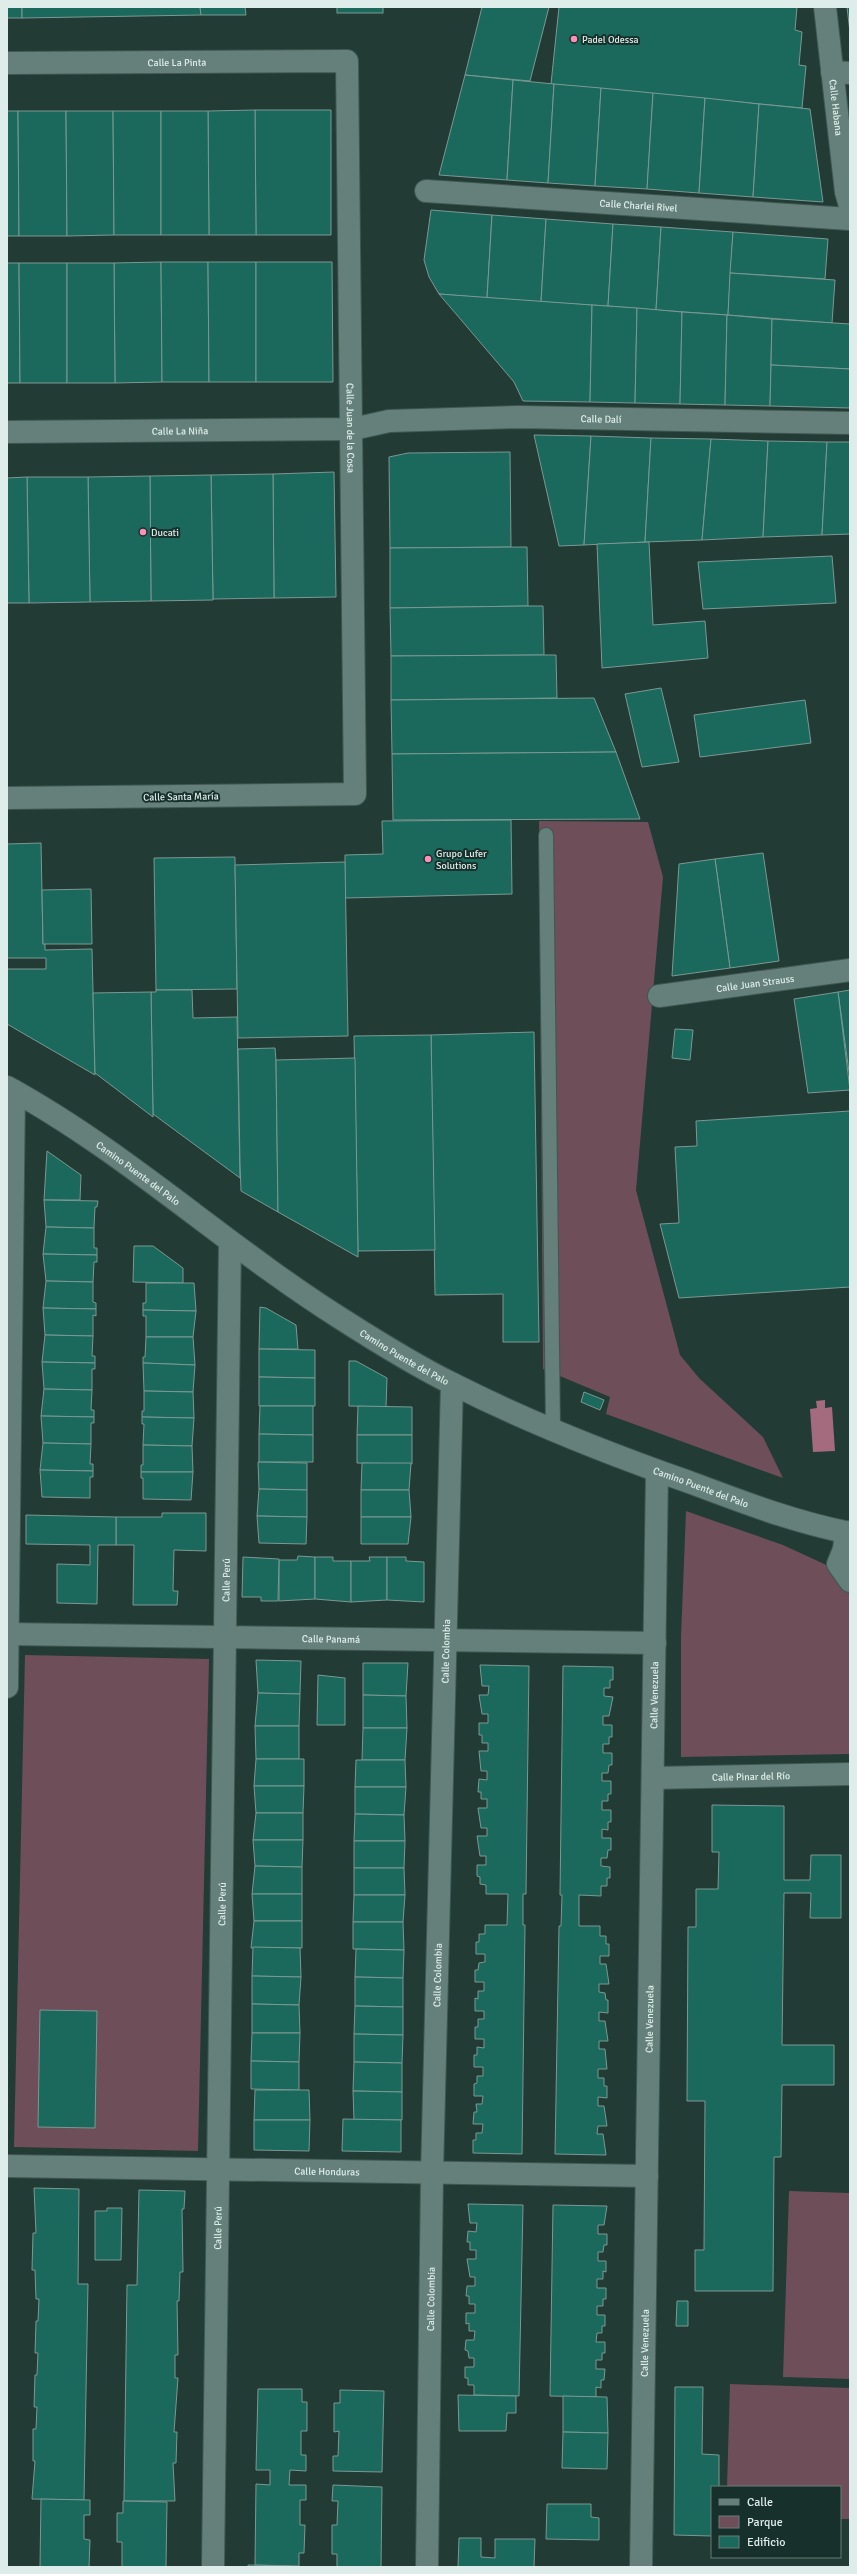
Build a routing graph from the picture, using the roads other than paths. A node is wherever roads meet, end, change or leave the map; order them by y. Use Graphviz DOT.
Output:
graph roads {
  1 [pos="824,7"];
  2 [pos="347,60"];
  3 [pos="7,63"];
  4 [pos="841,72"];
  5 [pos="426,191"];
  6 [pos="850,206"];
  7 [pos="850,219"];
  8 [pos="850,423"];
  9 [pos="353,429"];
  10 [pos="7,432"];
  11 [pos="355,794"];
  12 [pos="7,798"];
  13 [pos="546,835"];
  14 [pos="850,970"];
  15 [pos="659,996"];
  16 [pos="10,1089"];
  17 [pos="230,1242"];
  18 [pos="452,1384"];
  19 [pos="554,1429"];
  20 [pos="657,1471"];
  21 [pos="848,1533"];
  22 [pos="850,1581"];
  23 [pos="7,1634"];
  24 [pos="225,1637"];
  25 [pos="445,1640"];
  26 [pos="655,1643"];
  27 [pos="7,1687"];
  28 [pos="850,1774"];
  29 [pos="653,1778"];
  30 [pos="7,2166"];
  31 [pos="218,2169"];
  32 [pos="432,2173"];
  33 [pos="647,2176"];
  34 [pos="212,2567"];
  35 [pos="427,2567"];
  36 [pos="641,2567"];
  1 -- 4 [label="street, Calle Habana"];
  2 -- 3 [label="street, Calle La Pinta"];
  2 -- 9 [label="street, Calle Juan de la Cosa"];
  4 -- 6 [label="street, Calle Habana"];
  5 -- 7 [label="street, Calle Charlei Rivel"];
  8 -- 9 [label="street, Calle Dalí"];
  9 -- 10 [label="street, Calle La Niña"];
  9 -- 11 [label="street, Calle Juan de la Cosa"];
  11 -- 12 [label="street, Calle Santa María"];
  13 -- 19 [label="lane"];
  14 -- 15 [label="street, Calle Juan Strauss"];
  16 -- 17 [label="street, Camino Puente del Palo"];
  16 -- 23 [label="street"];
  17 -- 18 [label="street, Camino Puente del Palo"];
  17 -- 24 [label="street, Calle Perú"];
  18 -- 19 [label="street, Camino Puente del Palo"];
  18 -- 25 [label="street, Calle Colombia"];
  19 -- 20 [label="street, Camino Puente del Palo"];
  20 -- 21 [label="street, Camino Puente del Palo"];
  20 -- 26 [label="street, Calle Venezuela"];
  21 -- 22 [label="street"];
  23 -- 24 [label="street, Calle Panamá"];
  23 -- 27 [label="street"];
  24 -- 25 [label="street, Calle Panamá"];
  24 -- 31 [label="street, Calle Perú"];
  25 -- 26 [label="street, Calle Panamá"];
  25 -- 32 [label="street, Calle Colombia"];
  26 -- 29 [label="street, Calle Venezuela"];
  28 -- 29 [label="street, Calle Pinar del Río"];
  29 -- 33 [label="street, Calle Venezuela"];
  30 -- 31 [label="street, Calle Honduras"];
  31 -- 32 [label="street, Calle Honduras"];
  31 -- 34 [label="street, Calle Perú"];
  32 -- 33 [label="street, Calle Honduras"];
  32 -- 35 [label="street, Calle Colombia"];
  33 -- 36 [label="street, Calle Venezuela"];
}
